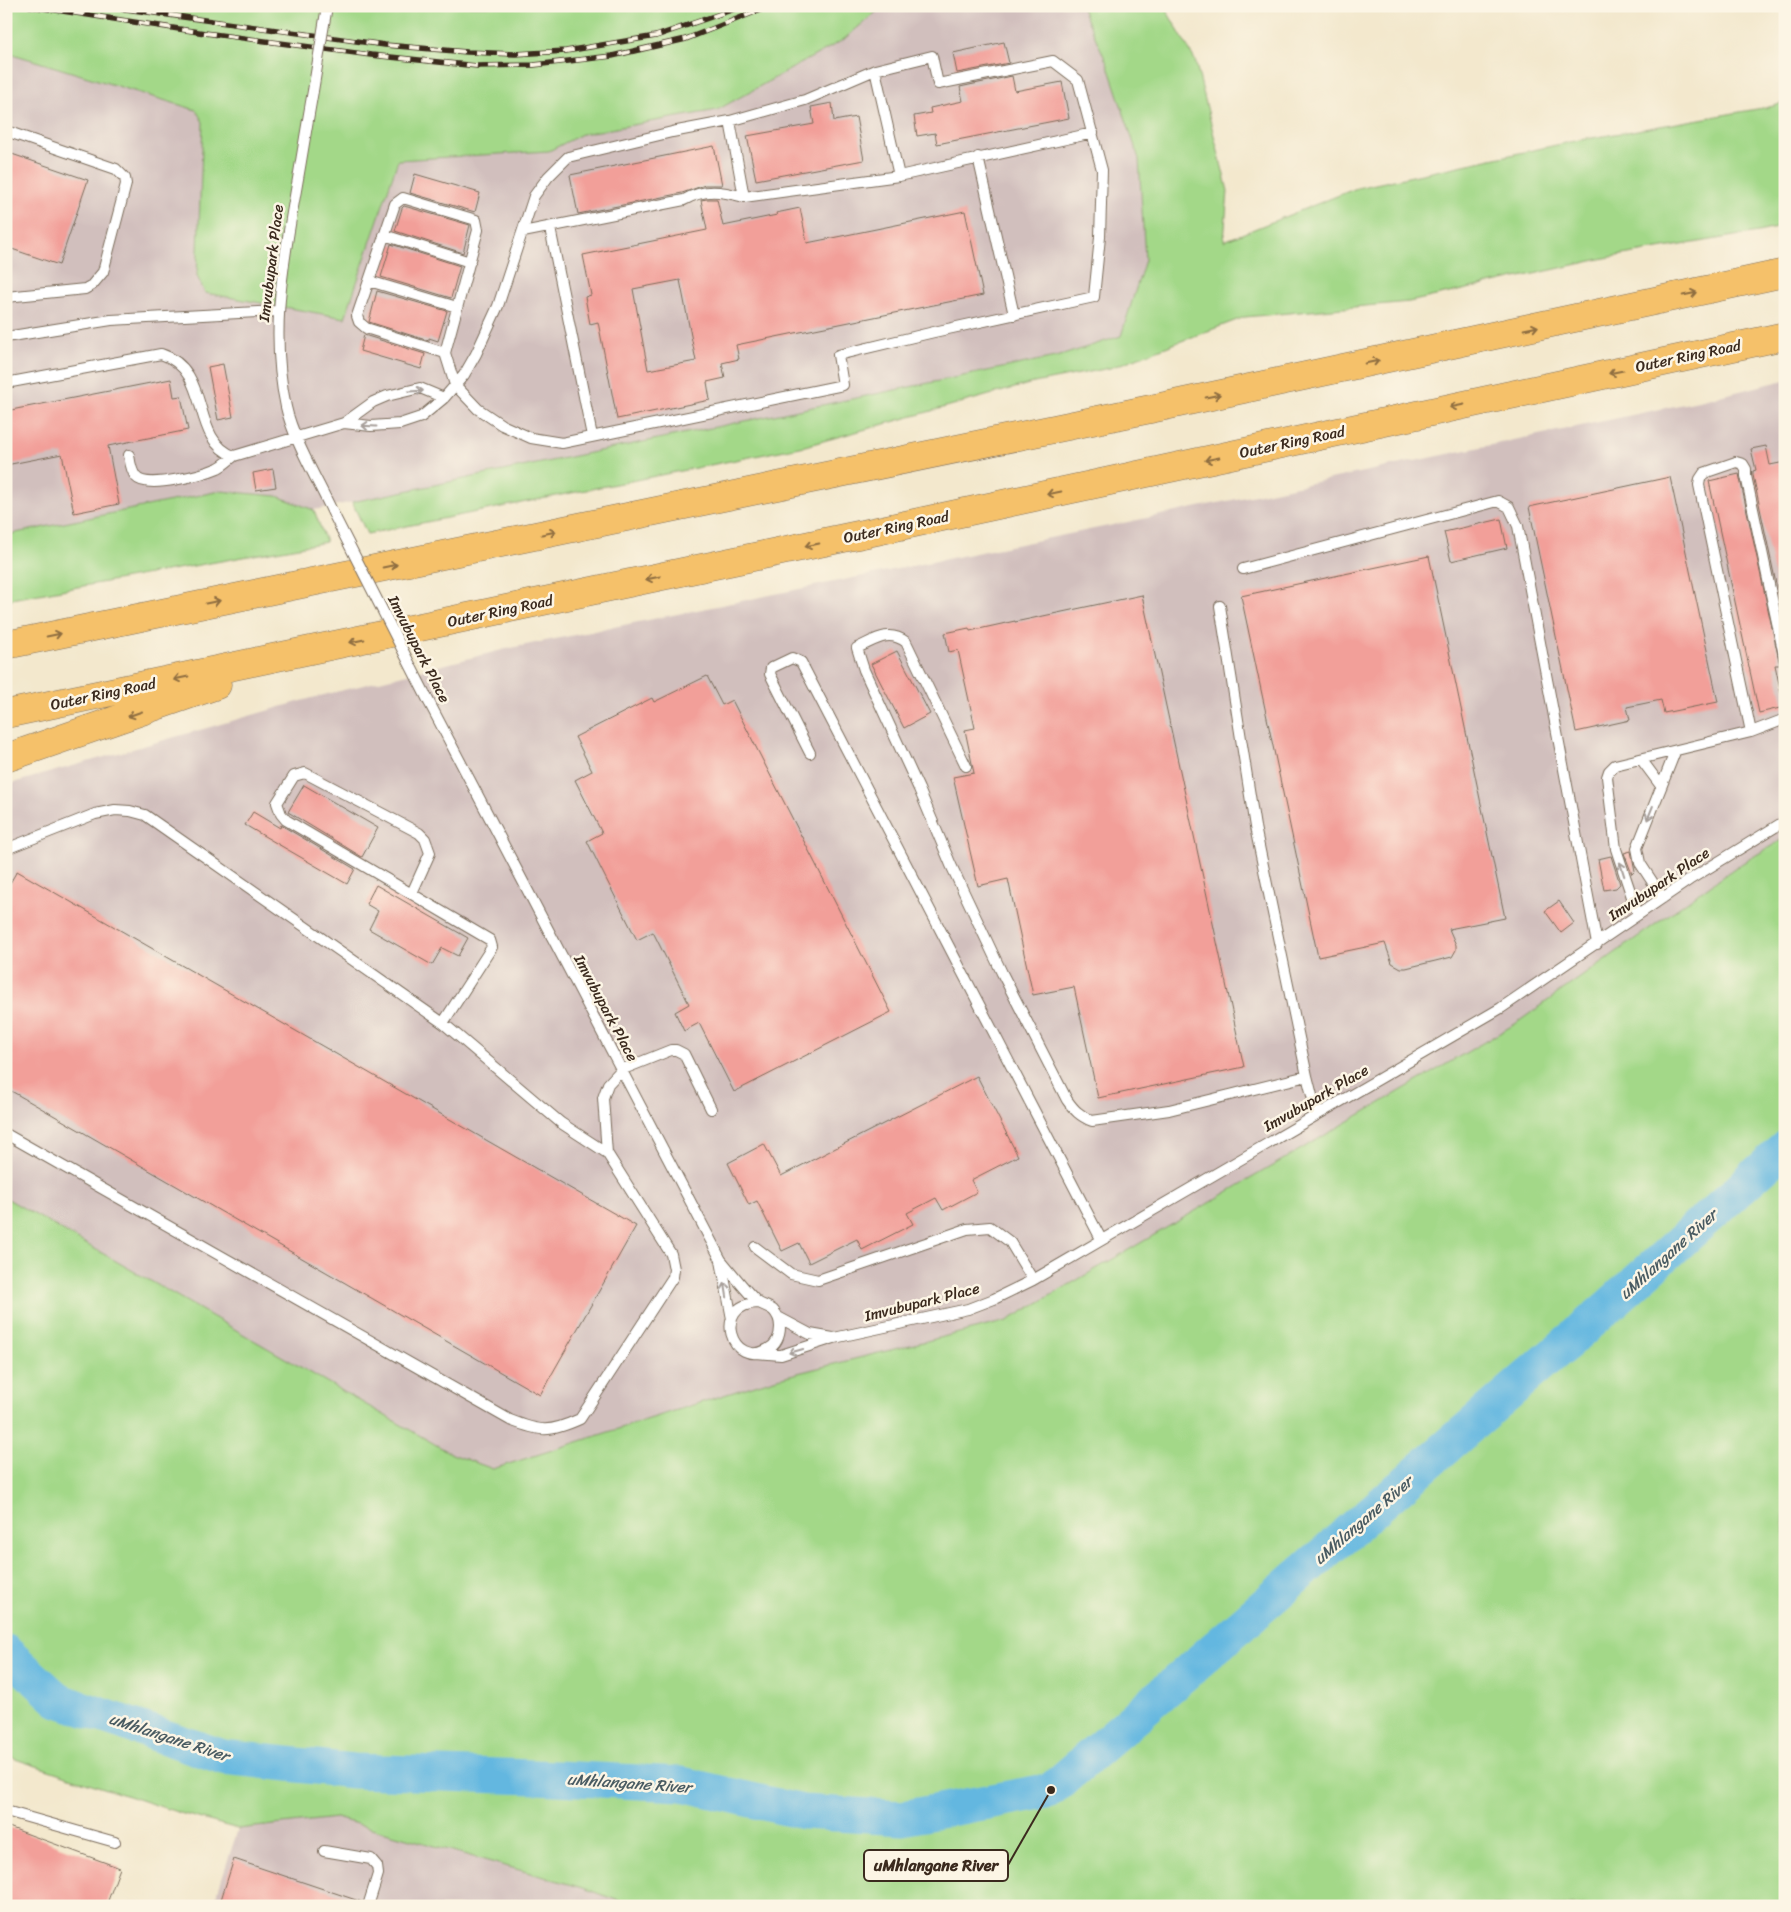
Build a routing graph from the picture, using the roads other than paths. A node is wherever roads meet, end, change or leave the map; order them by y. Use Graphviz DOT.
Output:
graph roads {
  1 [pos="327,6"];
  2 [pos="875,70"];
  3 [pos="730,121"];
  4 [pos="6,131"];
  5 [pos="1093,133"];
  6 [pos="978,157"];
  7 [pos="899,176"];
  8 [pos="744,197"];
  9 [pos="550,228"];
  10 [pos="523,232"];
  11 [pos="384,234"];
  12 [pos="470,262"];
  13 [pos="1785,273"];
  14 [pos="369,281"];
  15 [pos="6,297"];
  16 [pos="458,307"];
  17 [pos="278,311"];
  18 [pos="1014,315"];
  19 [pos="1785,336"];
  20 [pos="6,337"];
  21 [pos="445,353"];
  22 [pos="6,383"];
  23 [pos="455,385"];
  24 [pos="444,398"];
  25 [pos="344,423"];
  26 [pos="592,436"];
  27 [pos="297,438"];
  28 [pos="129,455"];
  29 [pos="234,456"];
  30 [pos="1243,569"];
  31 [pos="1220,606"];
  32 [pos="6,644"];
  33 [pos="330,647"];
  34 [pos="1785,660"];
  35 [pos="6,714"];
  36 [pos="1785,719"];
  37 [pos="1751,732"];
  38 [pos="1675,752"];
  39 [pos="810,753"];
  40 [pos="6,758"];
  41 [pos="1641,759"];
  42 [pos="966,766"];
  43 [pos="1661,786"];
  44 [pos="1785,821"];
  45 [pos="6,849"];
  46 [pos="412,893"];
  47 [pos="1663,898"];
  48 [pos="1638,915"];
  49 [pos="1597,944"];
  50 [pos="443,1023"];
  51 [pos="621,1070"];
  52 [pos="1307,1076"];
  53 [pos="712,1109"];
  54 [pos="1317,1115"];
  55 [pos="6,1134"];
  56 [pos="607,1153"];
  57 [pos="1102,1239"];
  58 [pos="756,1247"];
  59 [pos="721,1260"];
  60 [pos="1033,1280"];
  61 [pos="758,1303"];
  62 [pos="778,1317"];
  63 [pos="732,1319"];
  64 [pos="834,1338"];
  65 [pos="756,1353"];
  66 [pos="6,1811"];
  67 [pos="115,1842"];
  68 [pos="324,1851"];
  69 [pos="368,1906"];
  1 -- 17 [label="lane, Imvubupark Place, bridge"];
  2 -- 3 [label="lane"];
  2 -- 5 [label="lane"];
  2 -- 7 [label="lane"];
  3 -- 8 [label="lane"];
  3 -- 10 [label="lane"];
  4 -- 15 [label="lane"];
  5 -- 6 [label="lane"];
  5 -- 18 [label="lane"];
  6 -- 7 [label="lane"];
  6 -- 18 [label="lane"];
  7 -- 8 [label="lane"];
  8 -- 9 [label="lane"];
  9 -- 10 [label="lane"];
  9 -- 26 [label="lane"];
  10 -- 23 [label="lane"];
  11 -- 12 [label="lane"];
  11 -- 12 [label="lane"];
  11 -- 14 [label="lane"];
  12 -- 16 [label="lane"];
  32 -- 13 [label="highway, one-way"];
  14 -- 16 [label="lane"];
  14 -- 21 [label="lane"];
  16 -- 21 [label="lane"];
  17 -- 20 [label="lane"];
  17 -- 27 [label="lane, Imvubupark Place"];
  18 -- 26 [label="lane"];
  19 -- 33 [label="highway, Outer Ring Road, one-way"];
  21 -- 23 [label="lane"];
  22 -- 29 [label="lane"];
  23 -- 24 [label="lane"];
  23 -- 26 [label="lane"];
  24 -- 25 [label="lane, one-way"];
  25 -- 24 [label="lane, one-way"];
  25 -- 27 [label="lane"];
  27 -- 29 [label="lane"];
  27 -- 51 [label="lane, Imvubupark Place, bridge"];
  28 -- 29 [label="lane"];
  30 -- 49 [label="lane"];
  31 -- 52 [label="lane"];
  33 -- 35 [label="highway, Outer Ring Road, one-way"];
  33 -- 40 [label="highway, one-way"];
  34 -- 37 [label="lane"];
  36 -- 37 [label="lane"];
  37 -- 38 [label="lane"];
  38 -- 41 [label="lane"];
  38 -- 43 [label="lane"];
  39 -- 57 [label="lane"];
  41 -- 43 [label="lane"];
  48 -- 41 [label="lane, one-way"];
  42 -- 52 [label="lane"];
  43 -- 47 [label="lane, one-way"];
  44 -- 47 [label="lane, Imvubupark Place"];
  45 -- 50 [label="lane"];
  46 -- 46 [label="lane"];
  46 -- 50 [label="lane"];
  47 -- 48 [label="lane, Imvubupark Place"];
  48 -- 49 [label="lane, Imvubupark Place"];
  49 -- 54 [label="lane, Imvubupark Place"];
  50 -- 56 [label="lane"];
  51 -- 53 [label="lane"];
  51 -- 56 [label="lane"];
  51 -- 59 [label="lane, Imvubupark Place"];
  52 -- 54 [label="lane"];
  54 -- 57 [label="lane, Imvubupark Place"];
  55 -- 56 [label="lane"];
  57 -- 60 [label="lane, Imvubupark Place"];
  58 -- 60 [label="lane"];
  59 -- 61 [label="lane, Imvubupark Place"];
  63 -- 59 [label="lane, Imvubupark Place, one-way"];
  60 -- 64 [label="lane, Imvubupark Place"];
  61 -- 62 [label="lane, Imvubupark Place"];
  61 -- 63 [label="lane"];
  62 -- 64 [label="lane, Imvubupark Place"];
  62 -- 65 [label="lane"];
  63 -- 65 [label="lane, Imvubupark Place"];
  64 -- 65 [label="lane, Imvubupark Place, one-way"];
  66 -- 67 [label="lane"];
  68 -- 69 [label="lane"];
}
